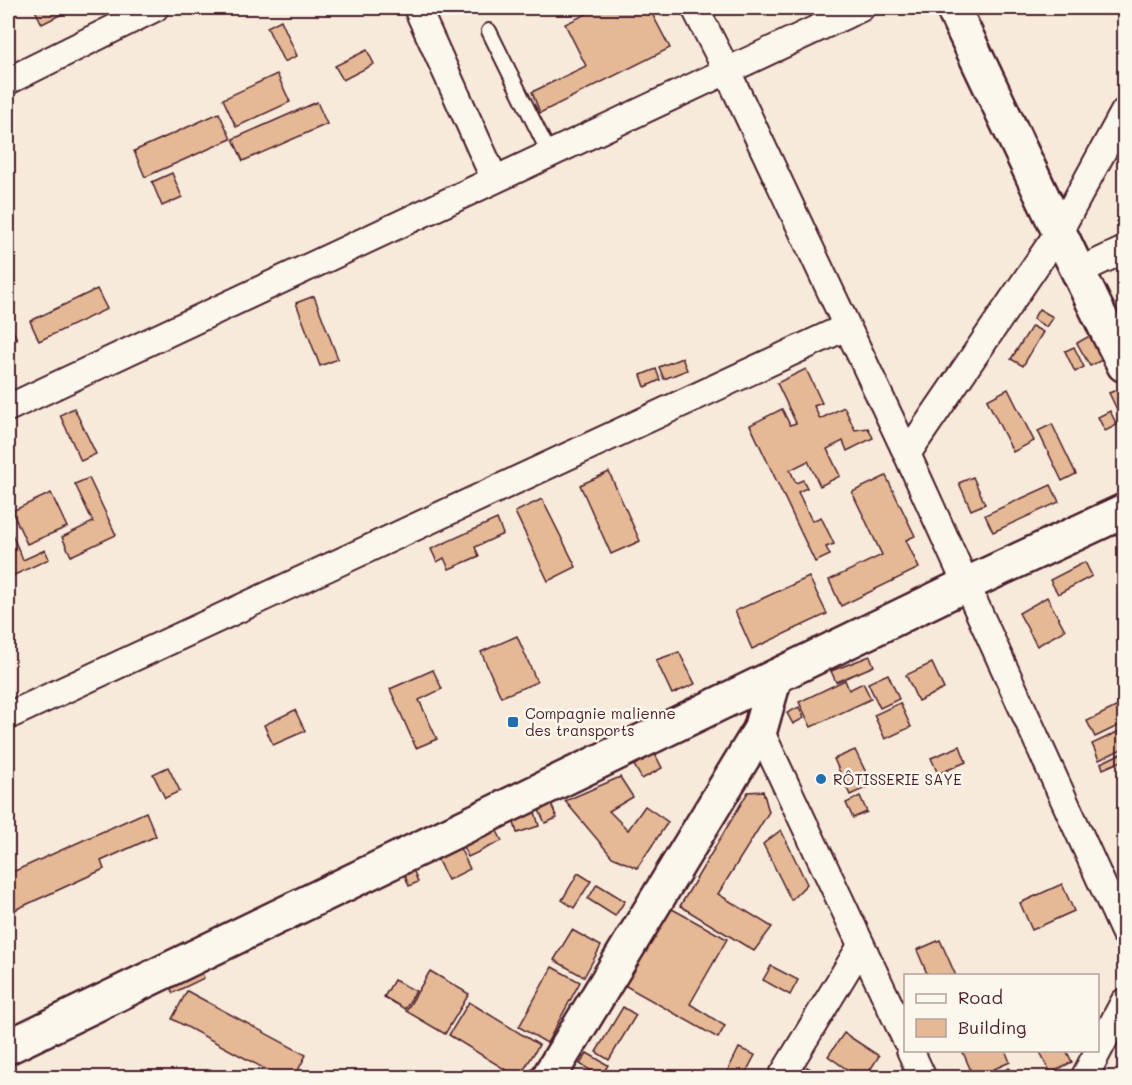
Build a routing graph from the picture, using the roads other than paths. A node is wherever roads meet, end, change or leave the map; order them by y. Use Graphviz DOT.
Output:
graph roads {
  1 [pos="154,8"];
  2 [pos="417,8"];
  3 [pos="695,8"];
  4 [pos="861,8"];
  5 [pos="953,8"];
  6 [pos="489,31"];
  7 [pos="727,71"];
  8 [pos="8,81"];
  9 [pos="1125,112"];
  10 [pos="549,153"];
  11 [pos="494,178"];
  12 [pos="1060,230"];
  13 [pos="1125,250"];
  14 [pos="1077,272"];
  15 [pos="846,327"];
  16 [pos="1125,365"];
  17 [pos="8,408"];
  18 [pos="907,454"];
  19 [pos="1125,511"];
  20 [pos="967,584"];
  21 [pos="775,677"];
  22 [pos="8,716"];
  23 [pos="760,730"];
  24 [pos="1125,932"];
  25 [pos="861,946"];
  26 [pos="1125,1002"];
  27 [pos="904,1036"];
  28 [pos="8,1047"];
  29 [pos="1099,1050"];
  30 [pos="911,1052"];
  31 [pos="1098,1052"];
  32 [pos="548,1077"];
  33 [pos="781,1077"];
  34 [pos="923,1077"];
  35 [pos="1084,1077"];
  1 -- 8 [label="street"];
  2 -- 11 [label="street"];
  3 -- 7 [label="street"];
  4 -- 7 [label="street"];
  5 -- 12 [label="main road"];
  6 -- 10 [label="lane"];
  7 -- 10 [label="street"];
  7 -- 15 [label="street"];
  9 -- 12 [label="street"];
  10 -- 11 [label="street"];
  11 -- 17 [label="street"];
  12 -- 14 [label="main road"];
  12 -- 18 [label="street"];
  13 -- 14 [label="street"];
  14 -- 16 [label="main road"];
  15 -- 18 [label="street"];
  15 -- 22 [label="street"];
  18 -- 20 [label="street"];
  19 -- 20 [label="main road"];
  20 -- 21 [label="main road"];
  20 -- 24 [label="street"];
  21 -- 23 [label="main road"];
  21 -- 28 [label="main road"];
  23 -- 25 [label="street"];
  23 -- 32 [label="main road"];
  25 -- 27 [label="street"];
  25 -- 33 [label="street"];
  26 -- 29 [label="street"];
  30 -- 34 [label="street"];
  31 -- 35 [label="street"];
}
